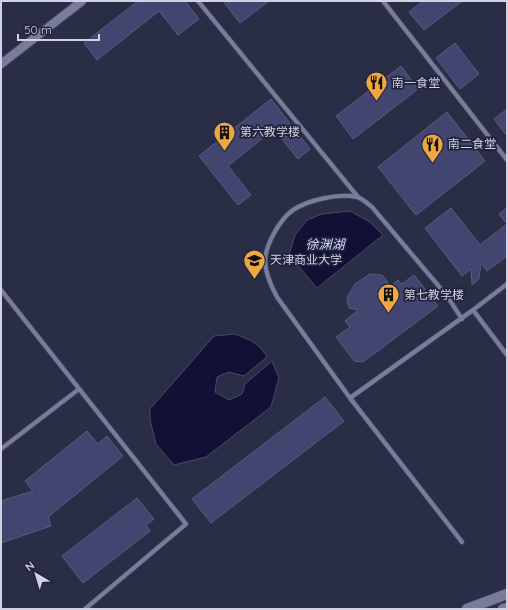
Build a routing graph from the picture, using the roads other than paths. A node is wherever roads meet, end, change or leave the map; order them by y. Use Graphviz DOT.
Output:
graph roads {
  1 [pos="82,1"];
  2 [pos="198,1"];
  3 [pos="383,1"];
  4 [pos="1,64"];
  5 [pos="507,160"];
  6 [pos="358,197"];
  7 [pos="507,284"];
  8 [pos="1,290"];
  9 [pos="473,310"];
  10 [pos="462,319"];
  11 [pos="507,355"];
  12 [pos="79,389"];
  13 [pos="350,398"];
  14 [pos="1,449"];
  15 [pos="462,542"];
  16 [pos="507,594"];
  17 [pos="507,608"];
  18 [pos="85,609"];
  19 [pos="467,609"];
  20 [pos="503,609"];
  1 -- 4 [label="street"];
  2 -- 6 [label="lane"];
  3 -- 5 [label="lane"];
  6 -- 10 [label="lane"];
  6 -- 13 [label="lane"];
  7 -- 9 [label="lane"];
  8 -- 12 [label="lane"];
  9 -- 10 [label="lane"];
  9 -- 11 [label="lane"];
  10 -- 13 [label="lane"];
  12 -- 14 [label="lane"];
  12 -- 18 [label="lane"];
  13 -- 15 [label="lane"];
  16 -- 19 [label="main road"];
  17 -- 20 [label="main road"];
}
